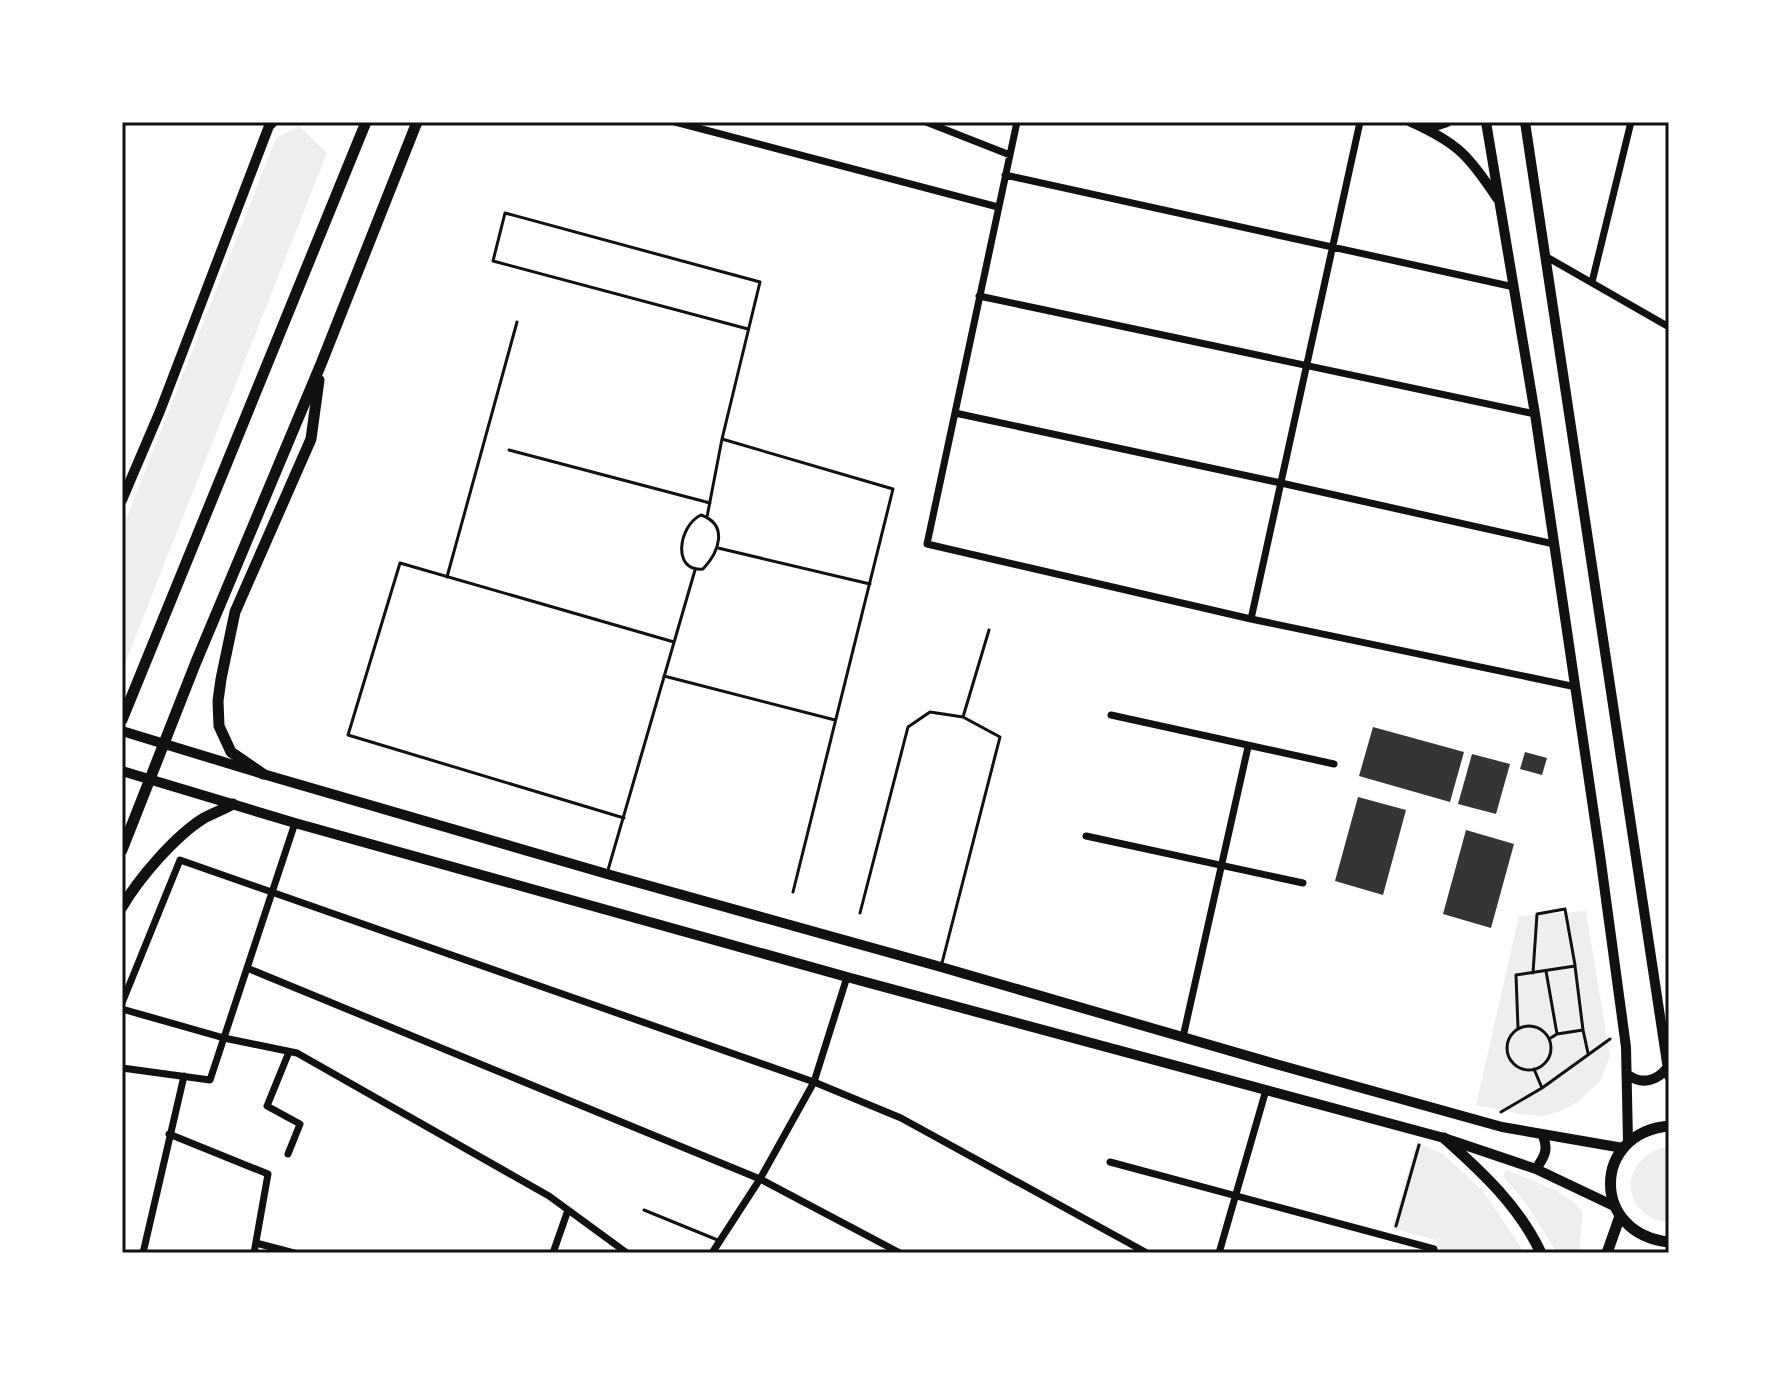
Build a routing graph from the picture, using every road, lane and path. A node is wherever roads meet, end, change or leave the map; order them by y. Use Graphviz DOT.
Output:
graph roads {
  1 [pos="366,122"];
  2 [pos="417,122"];
  3 [pos="675,122"];
  4 [pos="926,122"];
  5 [pos="1017,122"];
  6 [pos="1360,122"];
  7 [pos="1408,122"];
  8 [pos="1447,122"];
  9 [pos="1486,122"];
  10 [pos="1525,122"];
  11 [pos="1631,122"];
  12 [pos="271,123"];
  13 [pos="1010,155"];
  14 [pos="1005,175"];
  15 [pos="1500,204"];
  16 [pos="998,207"];
  17 [pos="1332,247"];
  18 [pos="1545,256"];
  19 [pos="1592,282"];
  20 [pos="1514,287"];
  21 [pos="979,296"];
  22 [pos="517,322"];
  23 [pos="1669,327"];
  24 [pos="748,329"];
  25 [pos="321,364"];
  26 [pos="1306,366"];
  27 [pos="955,413"];
  28 [pos="1535,414"];
  29 [pos="722,439"];
  30 [pos="509,450"];
  31 [pos="1281,483"];
  32 [pos="122,500"];
  33 [pos="710,503"];
  34 [pos="707,517"];
  35 [pos="1554,544"];
  36 [pos="718,548"];
  37 [pos="695,570"];
  38 [pos="447,577"];
  39 [pos="870,584"];
  40 [pos="1251,619"];
  41 [pos="989,630"];
  42 [pos="674,642"];
  43 [pos="664,676"];
  44 [pos="1576,687"];
  45 [pos="1111,715"];
  46 [pos="963,717"];
  47 [pos="122,720"];
  48 [pos="836,720"];
  49 [pos="122,731"];
  50 [pos="1248,747"];
  51 [pos="1334,764"];
  52 [pos="122,771"];
  53 [pos="263,774"];
  54 [pos="233,804"];
  55 [pos="624,818"];
  56 [pos="295,823"];
  57 [pos="1086,836"];
  58 [pos="122,850"];
  59 [pos="1222,865"];
  60 [pos="607,874"];
  61 [pos="1303,883"];
  62 [pos="272,892"];
  63 [pos="793,892"];
  64 [pos="122,907"];
  65 [pos="860,913"];
  66 [pos="1575,966"];
  67 [pos="941,967"];
  68 [pos="247,968"];
  69 [pos="1546,971"];
  70 [pos="1533,973"];
  71 [pos="847,977"];
  72 [pos="122,1006"];
  73 [pos="1518,1028"];
  74 [pos="1583,1030"];
  75 [pos="1623,1030"];
  76 [pos="1557,1034"];
  77 [pos="1183,1037"];
  78 [pos="224,1038"];
  79 [pos="1549,1039"];
  80 [pos="289,1052"];
  81 [pos="1588,1053"];
  82 [pos="122,1068"];
  83 [pos="1534,1069"];
  84 [pos="1668,1072"];
  85 [pos="1628,1075"];
  86 [pos="184,1076"];
  87 [pos="814,1082"];
  88 [pos="1542,1088"];
  89 [pos="1266,1090"];
  90 [pos="1484,1122"];
  91 [pos="1669,1126"];
  92 [pos="1422,1132"];
  93 [pos="169,1134"];
  94 [pos="1542,1134"];
  95 [pos="1444,1138"];
  96 [pos="1626,1145"];
  97 [pos="288,1154"];
  98 [pos="1110,1162"];
  99 [pos="1536,1169"];
  100 [pos="760,1179"];
  101 [pos="1235,1195"];
  102 [pos="568,1210"];
  103 [pos="644,1210"];
  104 [pos="1617,1211"];
  105 [pos="1393,1238"];
  106 [pos="720,1241"];
  107 [pos="1669,1242"];
  108 [pos="256,1243"];
  109 [pos="1434,1251"];
  110 [pos="143,1253"];
  111 [pos="254,1253"];
  112 [pos="294,1253"];
  113 [pos="553,1253"];
  114 [pos="627,1253"];
  115 [pos="712,1253"];
  116 [pos="900,1253"];
  117 [pos="1147,1253"];
  118 [pos="1219,1253"];
  119 [pos="1541,1253"];
  120 [pos="1607,1253"];
  1 -- 47 [label="main road"];
  2 -- 25 [label="main road"];
  3 -- 16 [label="street"];
  4 -- 13 [label="street"];
  5 -- 13 [label="street"];
  6 -- 17 [label="street"];
  7 -- 8 [label="main road"];
  7 -- 15 [label="main road"];
  9 -- 15 [label="main road"];
  10 -- 18 [label="main road"];
  11 -- 19 [label="street"];
  12 -- 32 [label="main road"];
  13 -- 14 [label="street"];
  14 -- 16 [label="street"];
  14 -- 17 [label="street"];
  15 -- 20 [label="main road"];
  16 -- 21 [label="street"];
  17 -- 20 [label="street"];
  17 -- 26 [label="street"];
  18 -- 19 [label="street"];
  18 -- 84 [label="main road"];
  19 -- 23 [label="street"];
  20 -- 28 [label="main road"];
  21 -- 26 [label="street"];
  21 -- 27 [label="street"];
  22 -- 38 [label="lane"];
  24 -- 24 [label="lane"];
  24 -- 29 [label="lane"];
  25 -- 53 [label="main road"];
  25 -- 58 [label="main road"];
  26 -- 28 [label="street"];
  26 -- 31 [label="street"];
  27 -- 31 [label="street"];
  27 -- 40 [label="street"];
  28 -- 35 [label="main road"];
  29 -- 33 [label="lane"];
  29 -- 39 [label="lane"];
  30 -- 33 [label="lane"];
  31 -- 35 [label="street"];
  31 -- 40 [label="street"];
  33 -- 34 [label="lane"];
  34 -- 36 [label="lane"];
  34 -- 37 [label="lane"];
  35 -- 44 [label="main road"];
  36 -- 37 [label="lane"];
  36 -- 39 [label="lane"];
  37 -- 42 [label="lane"];
  38 -- 42 [label="lane"];
  38 -- 55 [label="lane"];
  39 -- 48 [label="lane"];
  40 -- 44 [label="street"];
  41 -- 46 [label="lane"];
  42 -- 43 [label="lane"];
  43 -- 48 [label="lane"];
  43 -- 55 [label="lane"];
  44 -- 75 [label="main road"];
  45 -- 50 [label="street"];
  46 -- 65 [label="lane"];
  46 -- 67 [label="lane"];
  48 -- 63 [label="lane"];
  49 -- 53 [label="main road"];
  50 -- 51 [label="street"];
  50 -- 59 [label="street"];
  52 -- 54 [label="main road"];
  53 -- 60 [label="main road"];
  54 -- 56 [label="main road"];
  54 -- 64 [label="main road"];
  55 -- 60 [label="lane"];
  56 -- 62 [label="street"];
  56 -- 71 [label="main road"];
  57 -- 59 [label="street"];
  59 -- 61 [label="street"];
  59 -- 77 [label="street"];
  60 -- 67 [label="main road"];
  62 -- 68 [label="street"];
  62 -- 72 [label="street"];
  62 -- 87 [label="street"];
  66 -- 69 [label="path"];
  66 -- 70 [label="path"];
  66 -- 74 [label="path"];
  67 -- 77 [label="main road"];
  68 -- 78 [label="street"];
  68 -- 100 [label="street"];
  69 -- 70 [label="path"];
  69 -- 76 [label="path"];
  70 -- 73 [label="path"];
  71 -- 87 [label="street"];
  71 -- 89 [label="main road"];
  72 -- 78 [label="street"];
  73 -- 79 [label="path"];
  73 -- 83 [label="path"];
  74 -- 76 [label="path"];
  74 -- 81 [label="path"];
  75 -- 81 [label="path"];
  75 -- 85 [label="main road"];
  76 -- 79 [label="path"];
  77 -- 90 [label="main road"];
  78 -- 80 [label="street"];
  78 -- 86 [label="street"];
  79 -- 83 [label="path"];
  80 -- 97 [label="street"];
  80 -- 102 [label="street"];
  81 -- 88 [label="path"];
  82 -- 86 [label="street"];
  83 -- 88 [label="path"];
  84 -- 85 [label="main road"];
  85 -- 96 [label="main road"];
  86 -- 93 [label="street"];
  87 -- 100 [label="street"];
  87 -- 117 [label="street"];
  88 -- 90 [label="path"];
  89 -- 92 [label="main road"];
  89 -- 101 [label="street"];
  90 -- 94 [label="main road"];
  91 -- 96 [label="main road"];
  92 -- 95 [label="main road"];
  92 -- 105 [label="path"];
  93 -- 108 [label="street"];
  93 -- 110 [label="street"];
  94 -- 96 [label="main road"];
  94 -- 99 [label="main road"];
  95 -- 99 [label="main road"];
  95 -- 119 [label="main road"];
  96 -- 104 [label="main road"];
  98 -- 101 [label="street"];
  99 -- 104 [label="main road"];
  100 -- 106 [label="street"];
  100 -- 116 [label="street"];
  101 -- 105 [label="street"];
  101 -- 118 [label="street"];
  102 -- 113 [label="street"];
  102 -- 114 [label="street"];
  103 -- 106 [label="lane"];
  104 -- 107 [label="main road"];
  104 -- 120 [label="main road"];
  105 -- 109 [label="street"];
  106 -- 115 [label="street"];
  108 -- 111 [label="street"];
  108 -- 112 [label="street"];
}
